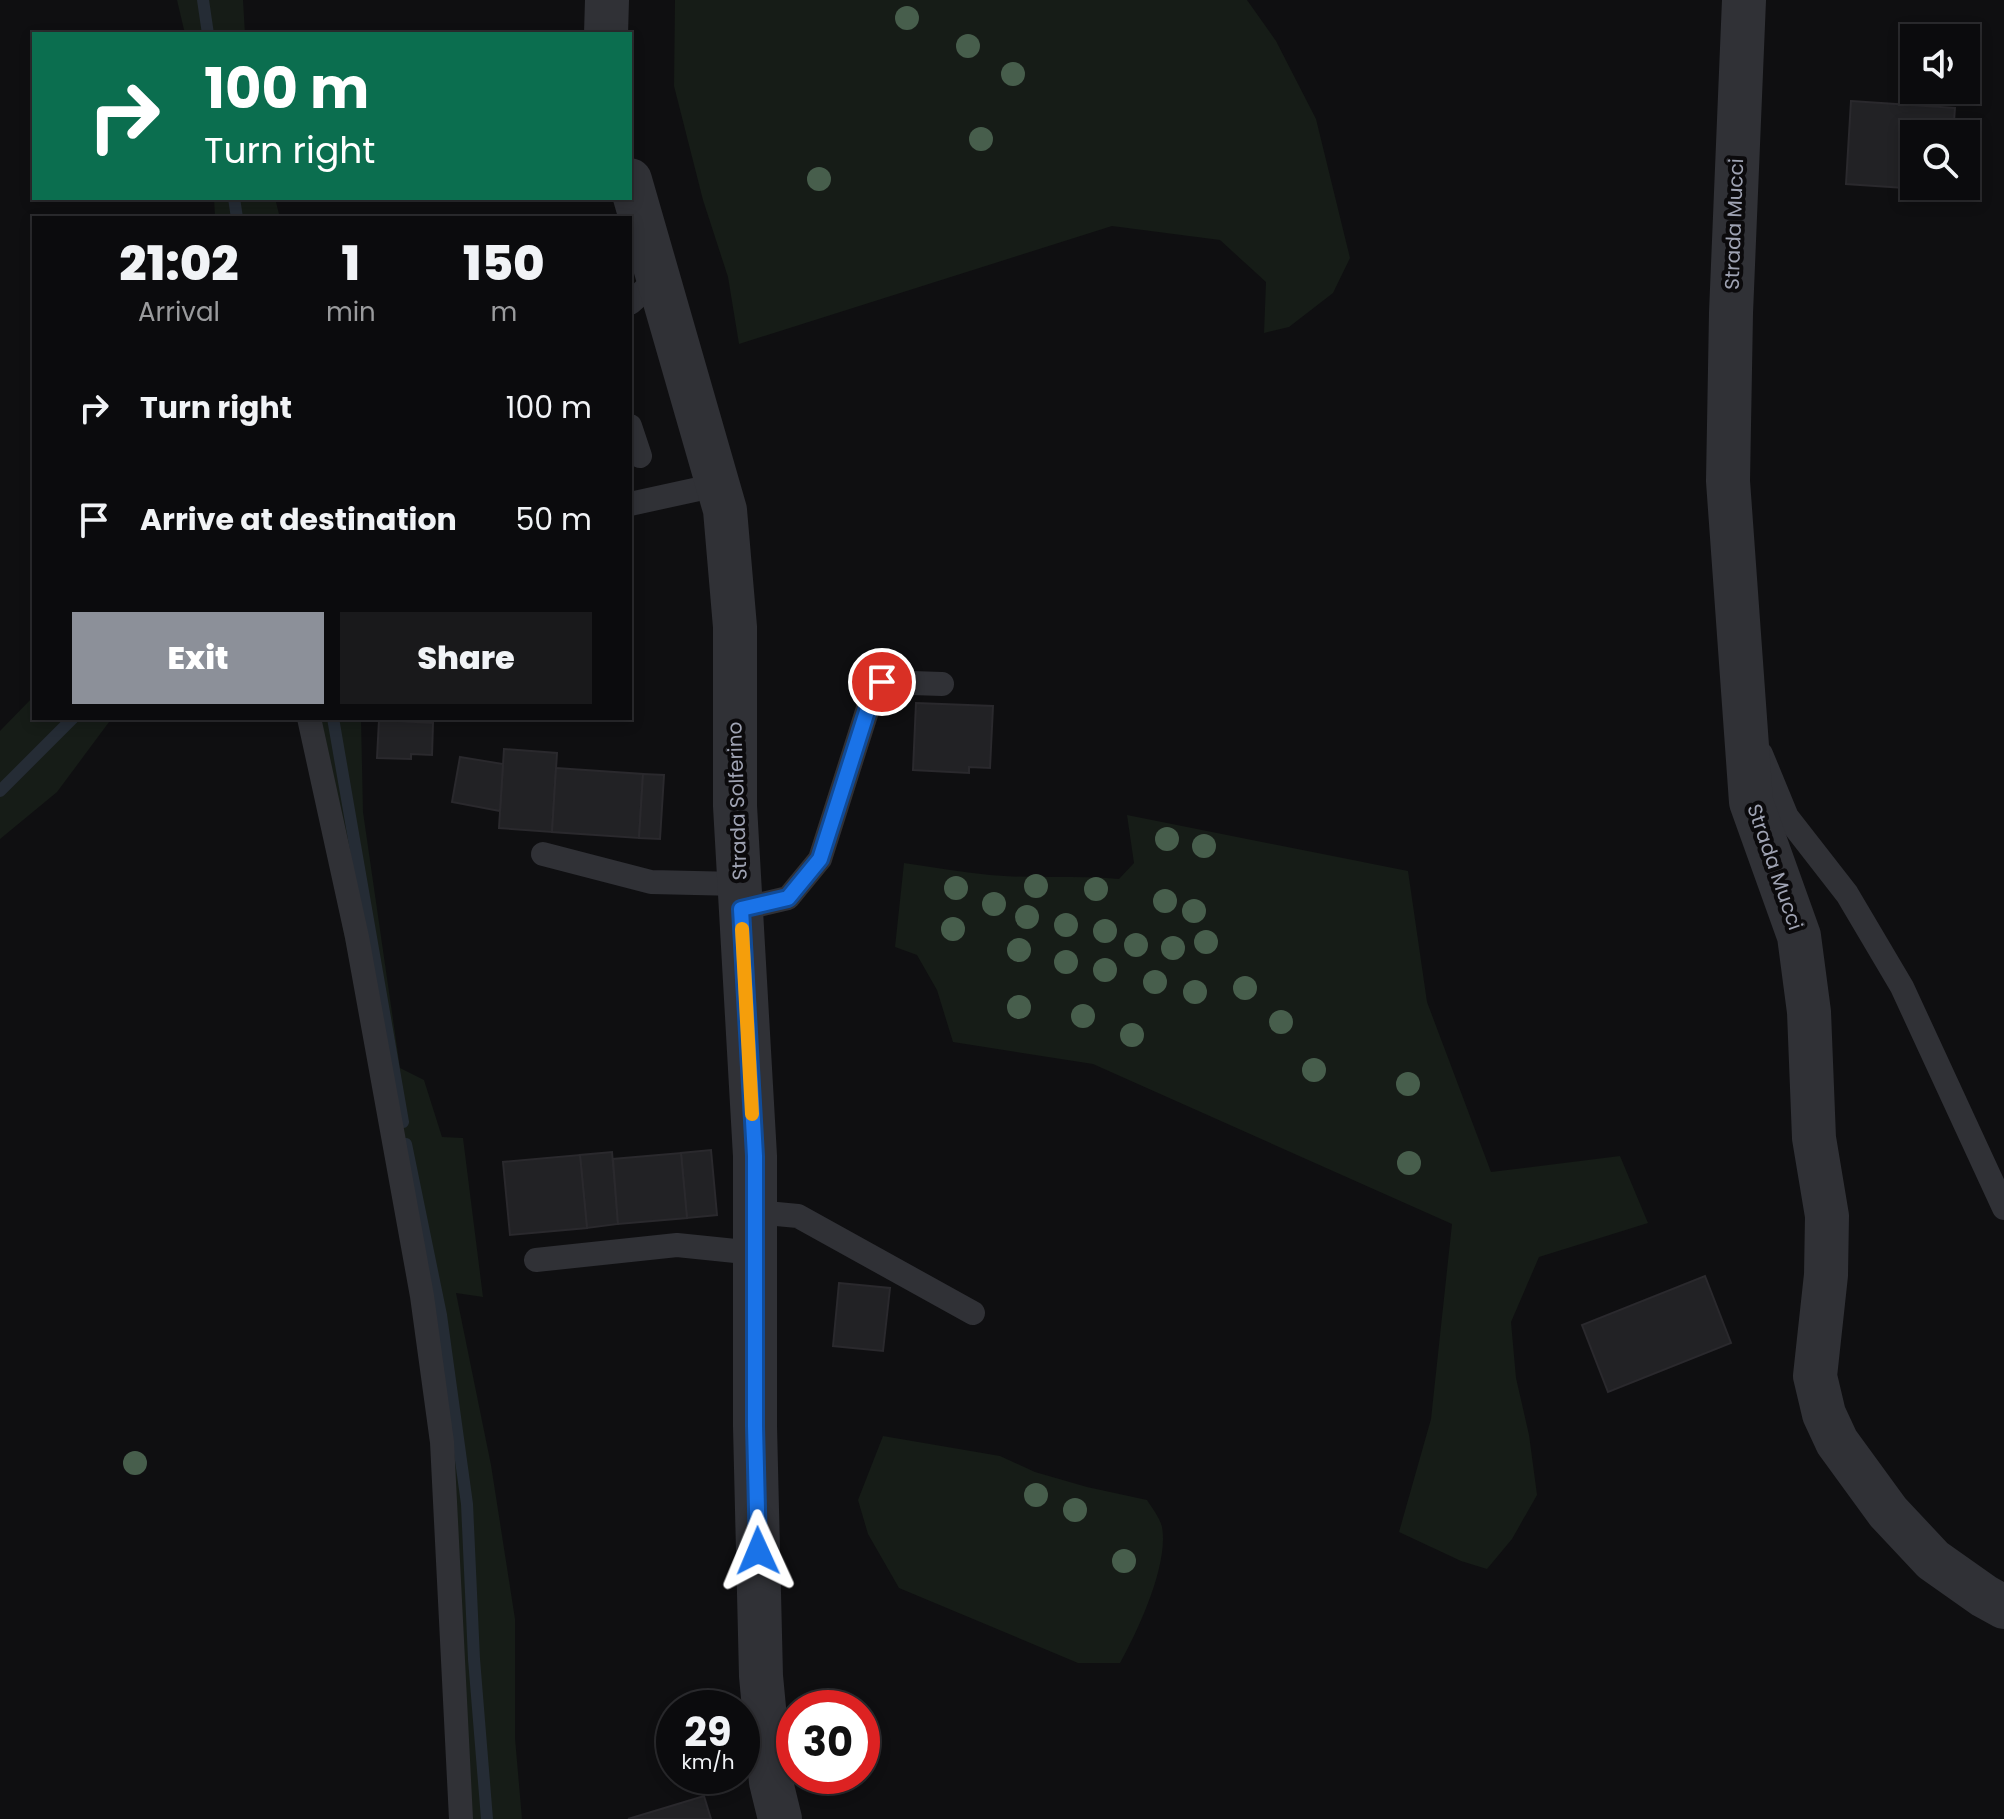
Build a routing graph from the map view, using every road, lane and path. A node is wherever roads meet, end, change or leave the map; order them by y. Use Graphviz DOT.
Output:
graph roads {
  1 [pos="607,0"];
  2 [pos="1744,0"];
  3 [pos="606,32"];
  4 [pos="631,200"];
  5 [pos="638,299"];
  6 [pos="632,432"];
  7 [pos="640,456"];
  8 [pos="717,485"];
  9 [pos="632,504"];
  10 [pos="942,684"];
  11 [pos="1744,710"];
  12 [pos="309,720"];
  13 [pos="543,854"];
  14 [pos="740,896"];
  15 [pos="2004,1208"];
  16 [pos="755,1232"];
  17 [pos="536,1260"];
  18 [pos="973,1313"];
  19 [pos="2004,1607"];
  20 [pos="461,1819"];
  21 [pos="780,1819"];
  1 -- 3 [label="street"];
  2 -- 11 [label="street, Strada Mucci"];
  4 -- 5 [label="street, Strada Solferino"];
  5 -- 8 [label="street, Strada Solferino"];
  6 -- 7 [label="lane"];
  8 -- 9 [label="lane"];
  8 -- 14 [label="street, Strada Solferino"];
  10 -- 14 [label="lane"];
  11 -- 15 [label="lane"];
  11 -- 19 [label="street, Strada Mucci"];
  12 -- 20 [label="lane"];
  13 -- 14 [label="lane"];
  14 -- 16 [label="street, Strada Solferino"];
  16 -- 17 [label="lane"];
  16 -- 18 [label="lane"];
  16 -- 21 [label="street, Strada Solferino"];
}
